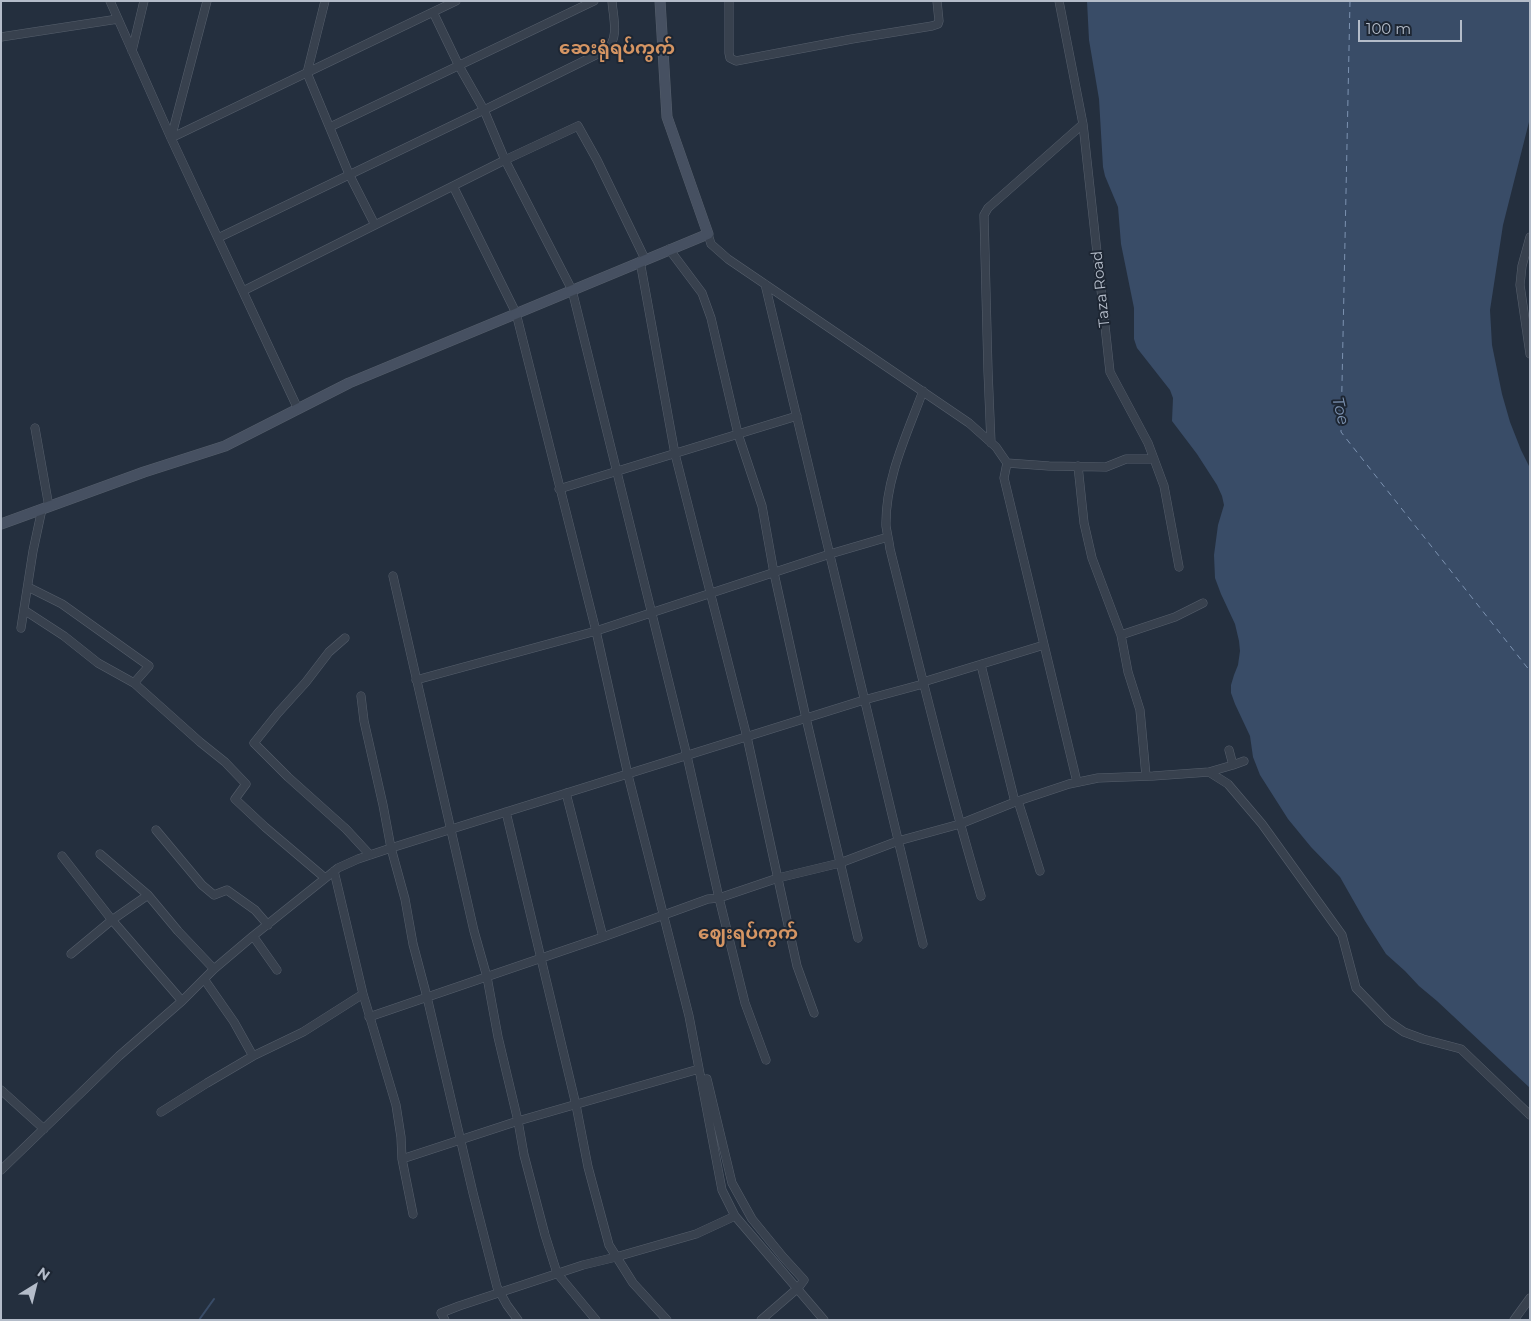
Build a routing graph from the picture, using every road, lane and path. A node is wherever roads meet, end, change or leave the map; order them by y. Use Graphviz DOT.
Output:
graph roads {
  1 [pos="110,1"];
  2 [pos="144,1"];
  3 [pos="207,1"];
  4 [pos="325,1"];
  5 [pos="456,1"];
  6 [pos="594,1"];
  7 [pos="612,1"];
  8 [pos="660,1"];
  9 [pos="729,1"];
  10 [pos="937,1"];
  11 [pos="1059,1"];
  12 [pos="433,12"];
  13 [pos="118,19"];
  14 [pos="1,37"];
  15 [pos="132,51"];
  16 [pos="459,66"];
  17 [pos="307,73"];
  18 [pos="484,110"];
  19 [pos="1084,124"];
  20 [pos="330,127"];
  21 [pos="171,138"];
  22 [pos="505,160"];
  23 [pos="349,174"];
  24 [pos="453,186"];
  25 [pos="375,225"];
  26 [pos="708,234"];
  27 [pos="1530,237"];
  28 [pos="218,238"];
  29 [pos="669,249"];
  30 [pos="643,260"];
  31 [pos="765,284"];
  32 [pos="572,290"];
  33 [pos="243,291"];
  34 [pos="516,313"];
  35 [pos="1530,354"];
  36 [pos="923,390"];
  37 [pos="298,409"];
  38 [pos="797,416"];
  39 [pos="35,428"];
  40 [pos="738,434"];
  41 [pos="991,443"];
  42 [pos="674,454"];
  43 [pos="1154,458"];
  44 [pos="1007,463"];
  45 [pos="1078,466"];
  46 [pos="617,471"];
  47 [pos="559,489"];
  48 [pos="45,508"];
  49 [pos="1,524"];
  50 [pos="888,537"];
  51 [pos="830,554"];
  52 [pos="1179,567"];
  53 [pos="774,573"];
  54 [pos="393,576"];
  55 [pos="28,587"];
  56 [pos="710,593"];
  57 [pos="1203,603"];
  58 [pos="24,610"];
  59 [pos="652,612"];
  60 [pos="21,628"];
  61 [pos="596,631"];
  62 [pos="1121,635"];
  63 [pos="344,638"];
  64 [pos="1044,645"];
  65 [pos="980,665"];
  66 [pos="416,680"];
  67 [pos="134,684"];
  68 [pos="923,684"];
  69 [pos="362,696"];
  70 [pos="864,700"];
  71 [pos="806,718"];
  72 [pos="746,737"];
  73 [pos="1229,750"];
  74 [pos="687,756"];
  75 [pos="1244,761"];
  76 [pos="1234,765"];
  77 [pos="1209,772"];
  78 [pos="628,775"];
  79 [pos="1146,776"];
  80 [pos="1077,782"];
  81 [pos="566,793"];
  82 [pos="1017,802"];
  83 [pos="506,812"];
  84 [pos="960,824"];
  85 [pos="452,829"];
  86 [pos="156,830"];
  87 [pos="898,841"];
  88 [pos="391,848"];
  89 [pos="100,854"];
  90 [pos="370,855"];
  91 [pos="62,856"];
  92 [pos="840,863"];
  93 [pos="1040,871"];
  94 [pos="334,872"];
  95 [pos="325,878"];
  96 [pos="778,878"];
  97 [pos="148,895"];
  98 [pos="981,896"];
  99 [pos="720,898"];
  100 [pos="663,916"];
  101 [pos="112,920"];
  102 [pos="268,925"];
  103 [pos="253,936"];
  104 [pos="603,937"];
  105 [pos="858,938"];
  106 [pos="922,944"];
  107 [pos="71,954"];
  108 [pos="541,958"];
  109 [pos="214,970"];
  110 [pos="276,970"];
  111 [pos="487,977"];
  112 [pos="204,978"];
  113 [pos="363,994"];
  114 [pos="427,997"];
  115 [pos="182,1001"];
  116 [pos="814,1013"];
  117 [pos="370,1017"];
  118 [pos="253,1056"];
  119 [pos="766,1060"];
  120 [pos="699,1069"];
  121 [pos="701,1080"];
  122 [pos="1,1090"];
  123 [pos="576,1105"];
  124 [pos="162,1112"];
  125 [pos="1530,1115"];
  126 [pos="518,1121"];
  127 [pos="44,1129"];
  128 [pos="460,1140"];
  129 [pos="402,1160"];
  130 [pos="1,1170"];
  131 [pos="413,1214"];
  132 [pos="735,1216"];
  133 [pos="616,1257"];
  134 [pos="557,1273"];
  135 [pos="798,1288"];
  136 [pos="500,1292"];
  137 [pos="1530,1298"];
  138 [pos="445,1320"];
  139 [pos="518,1320"];
  140 [pos="596,1320"];
  141 [pos="667,1320"];
  142 [pos="761,1320"];
  143 [pos="824,1320"];
  144 [pos="1514,1320"];
  1 -- 13 [label="street"];
  2 -- 15 [label="street"];
  3 -- 21 [label="street"];
  4 -- 17 [label="street"];
  5 -- 12 [label="street"];
  6 -- 16 [label="street"];
  7 -- 18 [label="street"];
  8 -- 26 [label="street"];
  9 -- 10 [label="street"];
  11 -- 19 [label="street, Taza Road"];
  12 -- 16 [label="street"];
  12 -- 17 [label="street"];
  13 -- 14 [label="street"];
  13 -- 15 [label="street"];
  15 -- 21 [label="street"];
  16 -- 18 [label="street"];
  16 -- 20 [label="street"];
  17 -- 20 [label="street"];
  17 -- 21 [label="street"];
  18 -- 22 [label="street"];
  18 -- 23 [label="street"];
  19 -- 41 [label="street"];
  19 -- 43 [label="street, Taza Road"];
  20 -- 23 [label="street"];
  21 -- 28 [label="street"];
  22 -- 24 [label="street"];
  22 -- 30 [label="street"];
  22 -- 32 [label="street"];
  23 -- 25 [label="street"];
  23 -- 28 [label="street"];
  24 -- 25 [label="street"];
  24 -- 34 [label="street"];
  25 -- 33 [label="street"];
  26 -- 29 [label="street"];
  26 -- 31 [label="street"];
  27 -- 35 [label="street"];
  28 -- 33 [label="street"];
  29 -- 30 [label="street"];
  29 -- 40 [label="street"];
  30 -- 32 [label="street"];
  30 -- 42 [label="street"];
  31 -- 36 [label="street"];
  31 -- 38 [label="street"];
  32 -- 34 [label="street"];
  32 -- 46 [label="street"];
  33 -- 37 [label="street"];
  34 -- 37 [label="street"];
  34 -- 47 [label="street"];
  36 -- 41 [label="street"];
  36 -- 50 [label="street"];
  37 -- 48 [label="street"];
  38 -- 40 [label="street"];
  38 -- 51 [label="street"];
  39 -- 48 [label="street"];
  40 -- 42 [label="street"];
  40 -- 53 [label="street"];
  41 -- 44 [label="street"];
  42 -- 46 [label="street"];
  42 -- 56 [label="street"];
  43 -- 45 [label="street"];
  43 -- 52 [label="street, Taza Road"];
  44 -- 45 [label="street"];
  44 -- 64 [label="street"];
  45 -- 62 [label="street"];
  46 -- 47 [label="street"];
  46 -- 59 [label="street"];
  47 -- 61 [label="street"];
  48 -- 49 [label="street"];
  48 -- 55 [label="street"];
  50 -- 51 [label="street"];
  50 -- 68 [label="street"];
  51 -- 53 [label="street"];
  51 -- 70 [label="street"];
  53 -- 56 [label="street"];
  53 -- 71 [label="street"];
  54 -- 66 [label="street"];
  55 -- 58 [label="street"];
  55 -- 67 [label="street"];
  56 -- 59 [label="street"];
  56 -- 72 [label="street"];
  57 -- 62 [label="street"];
  58 -- 60 [label="street"];
  58 -- 67 [label="street"];
  59 -- 61 [label="street"];
  59 -- 74 [label="street"];
  61 -- 66 [label="street"];
  61 -- 78 [label="street"];
  62 -- 79 [label="street"];
  63 -- 90 [label="street"];
  64 -- 65 [label="street"];
  64 -- 80 [label="street"];
  65 -- 68 [label="street"];
  65 -- 82 [label="street"];
  66 -- 85 [label="street"];
  67 -- 95 [label="street"];
  68 -- 70 [label="street"];
  68 -- 84 [label="street"];
  69 -- 88 [label="street"];
  70 -- 71 [label="street"];
  70 -- 87 [label="street"];
  71 -- 72 [label="street"];
  71 -- 92 [label="street"];
  72 -- 74 [label="street"];
  72 -- 96 [label="street"];
  73 -- 76 [label="street"];
  74 -- 78 [label="street"];
  74 -- 99 [label="street"];
  75 -- 76 [label="street"];
  76 -- 77 [label="street"];
  77 -- 79 [label="street"];
  77 -- 125 [label="street"];
  78 -- 81 [label="street"];
  78 -- 100 [label="street"];
  79 -- 80 [label="street"];
  80 -- 82 [label="street"];
  81 -- 83 [label="street"];
  81 -- 104 [label="street"];
  82 -- 84 [label="street"];
  82 -- 93 [label="street"];
  83 -- 85 [label="street"];
  83 -- 108 [label="street"];
  84 -- 87 [label="street"];
  84 -- 98 [label="street"];
  85 -- 88 [label="street"];
  85 -- 111 [label="street"];
  86 -- 102 [label="street"];
  87 -- 92 [label="street"];
  87 -- 106 [label="street"];
  88 -- 90 [label="street"];
  88 -- 114 [label="street"];
  89 -- 97 [label="street"];
  90 -- 94 [label="street"];
  91 -- 101 [label="street"];
  92 -- 96 [label="street"];
  92 -- 105 [label="street"];
  94 -- 95 [label="street"];
  94 -- 113 [label="street"];
  95 -- 102 [label="street"];
  96 -- 99 [label="street"];
  96 -- 116 [label="street"];
  97 -- 101 [label="street"];
  97 -- 109 [label="street"];
  99 -- 100 [label="street"];
  99 -- 119 [label="street"];
  100 -- 104 [label="street"];
  100 -- 120 [label="street"];
  101 -- 107 [label="street"];
  101 -- 115 [label="street"];
  102 -- 103 [label="street"];
  103 -- 109 [label="street"];
  103 -- 110 [label="street"];
  104 -- 108 [label="street"];
  108 -- 111 [label="street"];
  108 -- 123 [label="street"];
  109 -- 112 [label="street"];
  111 -- 114 [label="street"];
  111 -- 126 [label="street"];
  112 -- 115 [label="street"];
  112 -- 118 [label="street"];
  113 -- 117 [label="street"];
  113 -- 118 [label="street"];
  114 -- 117 [label="street"];
  114 -- 128 [label="street"];
  115 -- 127 [label="street"];
  117 -- 129 [label="street"];
  118 -- 124 [label="street"];
  120 -- 121 [label="street"];
  120 -- 123 [label="street"];
  121 -- 132 [label="street"];
  121 -- 135 [label="street"];
  122 -- 127 [label="street"];
  123 -- 126 [label="street"];
  123 -- 133 [label="street"];
  126 -- 128 [label="street"];
  126 -- 134 [label="street"];
  127 -- 130 [label="street"];
  128 -- 129 [label="street"];
  128 -- 136 [label="street"];
  129 -- 131 [label="street"];
  132 -- 133 [label="street"];
  132 -- 135 [label="street"];
  133 -- 134 [label="street"];
  133 -- 141 [label="street"];
  134 -- 136 [label="street"];
  134 -- 140 [label="street"];
  135 -- 142 [label="street"];
  135 -- 143 [label="street"];
  136 -- 138 [label="street"];
  136 -- 139 [label="street"];
  137 -- 144 [label="street"];
}
